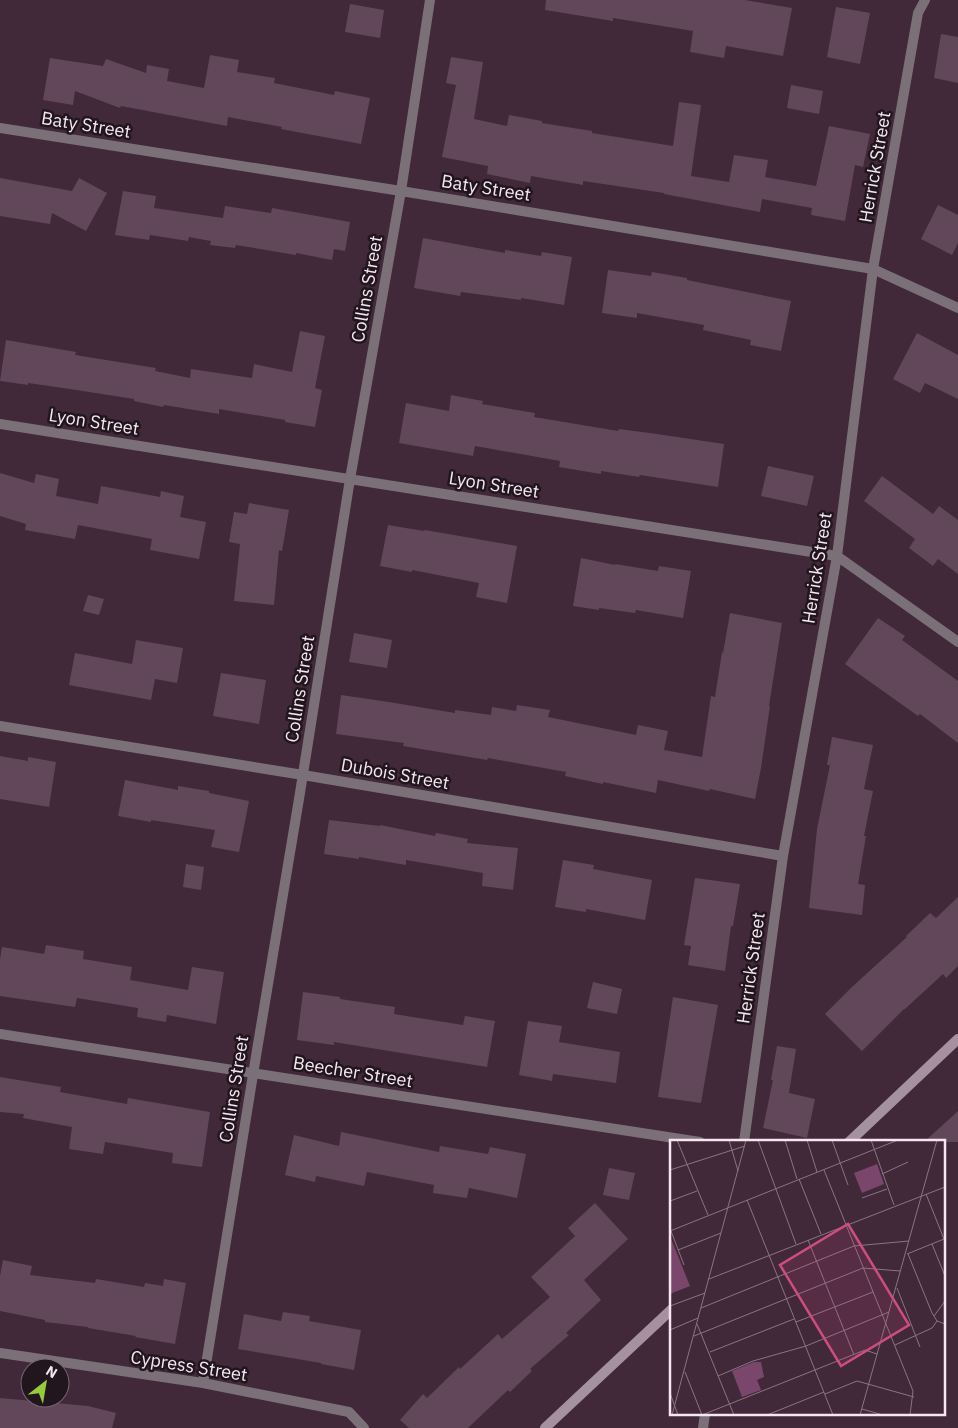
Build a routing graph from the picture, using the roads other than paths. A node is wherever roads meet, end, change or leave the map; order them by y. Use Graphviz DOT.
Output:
graph roads {
  1 [pos="430,0"];
  2 [pos="925,0"];
  3 [pos="0,128"];
  4 [pos="401,190"];
  5 [pos="873,269"];
  6 [pos="958,308"];
  7 [pos="0,424"];
  8 [pos="350,479"];
  9 [pos="837,556"];
  10 [pos="958,642"];
  11 [pos="0,726"];
  12 [pos="303,775"];
  13 [pos="784,856"];
  14 [pos="0,1034"];
  15 [pos="958,1040"];
  16 [pos="253,1073"];
  17 [pos="687,1140"];
  18 [pos="744,1140"];
  19 [pos="851,1140"];
  20 [pos="670,1311"];
  21 [pos="0,1353"];
  22 [pos="203,1383"];
  23 [pos="364,1428"];
  24 [pos="544,1428"];
  1 -- 4 [label="street, Collins Street"];
  2 -- 5 [label="street, Herrick Street"];
  3 -- 4 [label="street, Baty Street"];
  4 -- 5 [label="street, Baty Street"];
  4 -- 8 [label="street, Collins Street"];
  5 -- 6 [label="street, Baty Street"];
  5 -- 9 [label="street, Herrick Street"];
  7 -- 8 [label="street, Lyon Street"];
  8 -- 9 [label="street, Lyon Street"];
  8 -- 12 [label="street, Collins Street"];
  9 -- 10 [label="street, Lyon Street"];
  9 -- 13 [label="street, Herrick Street"];
  11 -- 12 [label="street, Dubois Street"];
  12 -- 13 [label="street, Dubois Street"];
  12 -- 16 [label="street, Collins Street"];
  13 -- 18 [label="street, Herrick Street"];
  14 -- 16 [label="street, Beecher Street"];
  15 -- 19 [label="main road"];
  16 -- 17 [label="street, Beecher Street"];
  16 -- 22 [label="street, Collins Street"];
  20 -- 24 [label="main road"];
  21 -- 22 [label="street, Cypress Street"];
  22 -- 23 [label="street, Cypress Street"];
}
